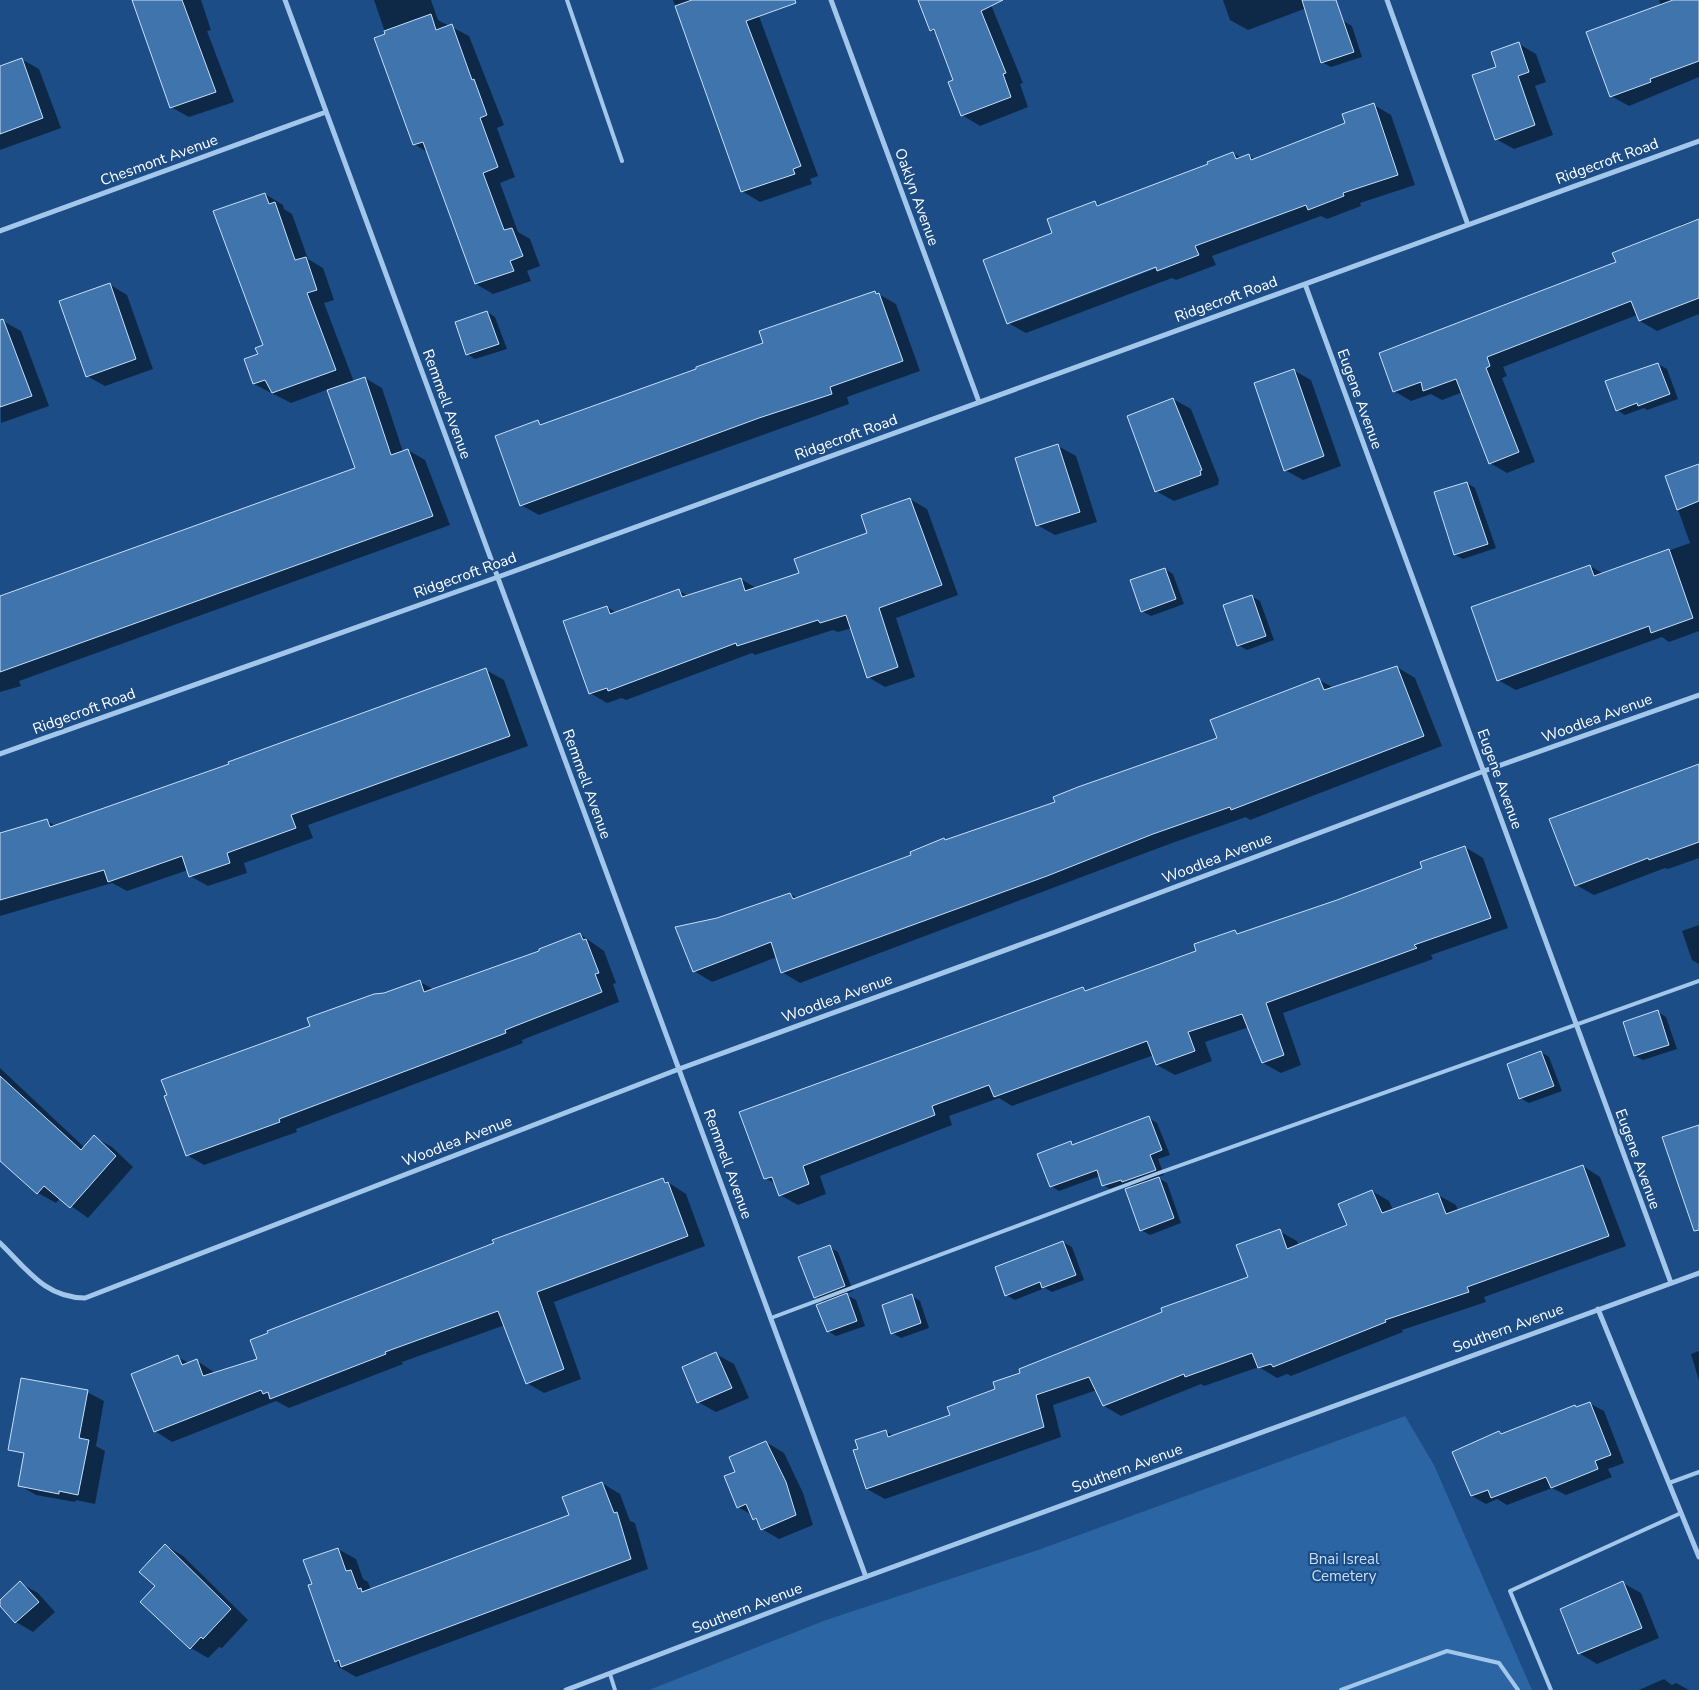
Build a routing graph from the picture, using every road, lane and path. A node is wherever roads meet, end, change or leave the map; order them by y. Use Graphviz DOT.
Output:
graph roads {
  1 [pos="285,0"];
  2 [pos="567,0"];
  3 [pos="831,0"];
  4 [pos="1387,0"];
  5 [pos="326,112"];
  6 [pos="1699,141"];
  7 [pos="622,161"];
  8 [pos="1468,225"];
  9 [pos="0,231"];
  10 [pos="1304,284"];
  11 [pos="979,402"];
  12 [pos="498,577"];
  13 [pos="1699,695"];
  14 [pos="0,754"];
  15 [pos="1484,772"];
  16 [pos="1699,981"];
  17 [pos="1576,1025"];
  18 [pos="679,1069"];
  19 [pos="0,1243"];
  20 [pos="1699,1273"];
  21 [pos="1671,1283"];
  22 [pos="1598,1309"];
  23 [pos="771,1318"];
  24 [pos="1699,1472"];
  25 [pos="1669,1483"];
  26 [pos="1681,1513"];
  27 [pos="1699,1557"];
  28 [pos="866,1577"];
  29 [pos="610,1674"];
  30 [pos="566,1690"];
  31 [pos="615,1690"];
  32 [pos="1341,1690"];
  33 [pos="1518,1690"];
  34 [pos="1551,1690"];
  1 -- 5 [label="street, Remmell Avenue"];
  2 -- 7 [label="lane"];
  3 -- 11 [label="street, Oaklyn Avenue"];
  4 -- 8 [label="street"];
  5 -- 9 [label="street, Chesmont Avenue"];
  5 -- 12 [label="street, Remmell Avenue"];
  6 -- 8 [label="street, Ridgecroft Road"];
  8 -- 10 [label="street, Ridgecroft Road"];
  10 -- 11 [label="street, Ridgecroft Road"];
  10 -- 15 [label="street, Eugene Avenue"];
  11 -- 12 [label="street, Ridgecroft Road"];
  12 -- 14 [label="street, Ridgecroft Road"];
  12 -- 18 [label="street, Remmell Avenue"];
  13 -- 15 [label="street, Woodlea Avenue"];
  15 -- 17 [label="street, Eugene Avenue"];
  15 -- 18 [label="street, Woodlea Avenue"];
  16 -- 17 [label="lane"];
  17 -- 21 [label="street, Eugene Avenue"];
  17 -- 23 [label="lane"];
  18 -- 19 [label="street, Woodlea Avenue"];
  18 -- 23 [label="street, Remmell Avenue"];
  20 -- 21 [label="street, Southern Avenue"];
  21 -- 22 [label="street, Southern Avenue"];
  22 -- 25 [label="street"];
  22 -- 28 [label="street, Southern Avenue"];
  23 -- 28 [label="street, Remmell Avenue"];
  24 -- 25 [label="lane"];
  25 -- 26 [label="street"];
  26 -- 27 [label="street"];
  26 -- 34 [label="lane"];
  28 -- 29 [label="street, Southern Avenue"];
  29 -- 30 [label="street, Southern Avenue"];
  29 -- 31 [label="lane"];
  32 -- 33 [label="lane"];
}
